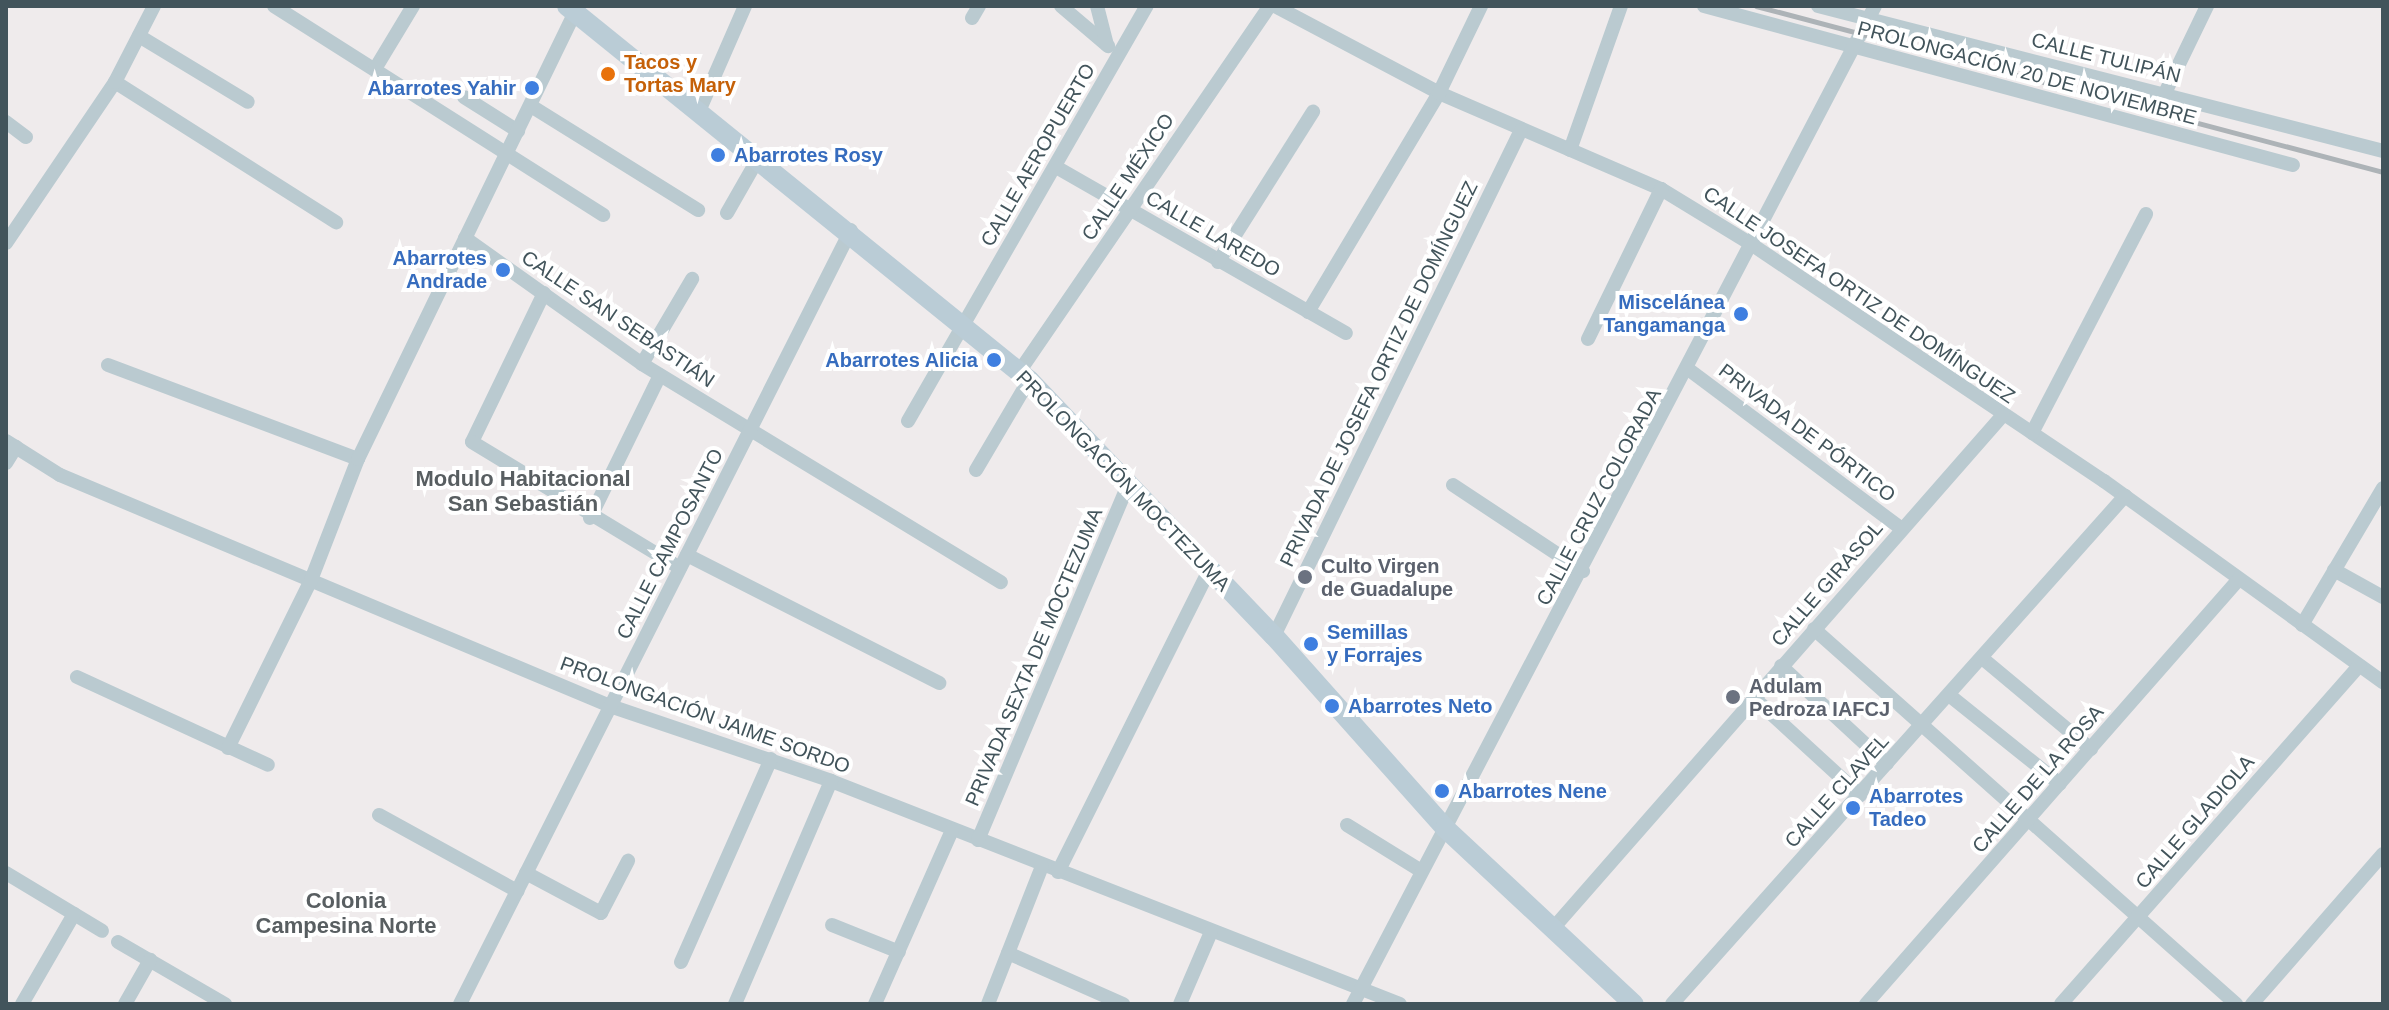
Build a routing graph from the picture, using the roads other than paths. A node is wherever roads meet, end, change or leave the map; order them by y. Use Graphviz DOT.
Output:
graph roads {
  1 [pos="154,6"];
  2 [pos="413,6"];
  3 [pos="745,6"];
  4 [pos="1061,6"];
  5 [pos="1097,6"];
  6 [pos="1147,6"];
  7 [pos="1273,6"];
  8 [pos="1481,6"];
  9 [pos="1621,6"];
  10 [pos="1704,6"];
  11 [pos="1818,6"];
  12 [pos="2207,6"];
  13 [pos="283,7"];
  14 [pos="571,9"];
  15 [pos="1871,13"];
  16 [pos="139,36"];
  17 [pos="1854,47"];
  18 [pos="1112,53"];
  19 [pos="375,69"];
  20 [pos="115,82"];
  21 [pos="1439,93"];
  22 [pos="2165,93"];
  23 [pos="464,97"];
  24 [pos="248,102"];
  25 [pos="531,106"];
  26 [pos="700,109"];
  27 [pos="1313,112"];
  28 [pos="6,122"];
  29 [pos="1521,130"];
  30 [pos="518,131"];
  31 [pos="26,137"];
  32 [pos="1570,150"];
  33 [pos="2383,151"];
  34 [pos="507,155"];
  35 [pos="759,157"];
  36 [pos="2293,165"];
  37 [pos="1056,167"];
  38 [pos="1661,189"];
  39 [pos="1130,209"];
  40 [pos="698,210"];
  41 [pos="727,213"];
  42 [pos="2146,214"];
  43 [pos="603,215"];
  44 [pos="336,222"];
  45 [pos="851,230"];
  46 [pos="9,233"];
  47 [pos="465,238"];
  48 [pos="1751,244"];
  49 [pos="1218,262"];
  50 [pos="692,279"];
  51 [pos="544,293"];
  52 [pos="1308,312"];
  53 [pos="963,325"];
  54 [pos="1346,333"];
  55 [pos="1588,339"];
  56 [pos="642,364"];
  57 [pos="108,365"];
  58 [pos="1688,369"];
  59 [pos="660,375"];
  60 [pos="1024,376"];
  61 [pos="2003,415"];
  62 [pos="908,421"];
  63 [pos="750,430"];
  64 [pos="2032,433"];
  65 [pos="11,444"];
  66 [pos="358,459"];
  67 [pos="6,463"];
  68 [pos="976,470"];
  69 [pos="1453,485"];
  70 [pos="2383,488"];
  71 [pos="1126,490"];
  72 [pos="2125,496"];
  73 [pos="590,518"];
  74 [pos="1902,529"];
  75 [pos="683,562"];
  76 [pos="2334,570"];
  77 [pos="1209,571"];
  78 [pos="1583,571"];
  79 [pos="2239,579"];
  80 [pos="311,580"];
  81 [pos="1001,582"];
  82 [pos="2383,597"];
  83 [pos="2302,625"];
  84 [pos="1814,629"];
  85 [pos="1274,636"];
  86 [pos="1982,658"];
  87 [pos="1781,666"];
  88 [pos="2359,666"];
  89 [pos="77,677"];
  90 [pos="2383,682"];
  91 [pos="939,683"];
  92 [pos="1949,695"];
  93 [pos="1754,698"];
  94 [pos="610,706"];
  95 [pos="1922,725"];
  96 [pos="228,748"];
  97 [pos="2091,749"];
  98 [pos="771,759"];
  99 [pos="1887,764"];
  100 [pos="268,765"];
  101 [pos="831,781"];
  102 [pos="2060,784"];
  103 [pos="1860,795"];
  104 [pos="379,815"];
  105 [pos="2029,820"];
  106 [pos="1347,825"];
  107 [pos="1445,828"];
  108 [pos="952,830"];
  109 [pos="978,840"];
  110 [pos="2383,854"];
  111 [pos="628,861"];
  112 [pos="1042,866"];
  113 [pos="1420,870"];
  114 [pos="1058,872"];
  115 [pos="6,873"];
  116 [pos="526,873"];
  117 [pos="517,891"];
  118 [pos="74,914"];
  119 [pos="2138,917"];
  120 [pos="832,925"];
  121 [pos="1556,925"];
  122 [pos="102,931"];
  123 [pos="1211,932"];
  124 [pos="118,942"];
  125 [pos="899,952"];
  126 [pos="1008,953"];
  127 [pos="150,960"];
  128 [pos="681,962"];
  129 [pos="1361,987"];
  130 [pos="22,1004"];
  131 [pos="125,1004"];
  132 [pos="225,1004"];
  133 [pos="460,1004"];
  134 [pos="735,1004"];
  135 [pos="875,1004"];
  136 [pos="988,1004"];
  137 [pos="1123,1004"];
  138 [pos="1180,1004"];
  139 [pos="1353,1004"];
  140 [pos="1400,1004"];
  141 [pos="1634,1004"];
  142 [pos="1672,1004"];
  143 [pos="1866,1004"];
  144 [pos="2061,1004"];
  145 [pos="2236,1004"];
  146 [pos="2252,1004"];
  1 -- 16 [label="street"];
  2 -- 19 [label="street"];
  3 -- 26 [label="street"];
  4 -- 18 [label="street"];
  5 -- 18 [label="street"];
  6 -- 18 [label="street, CALLE AEROPUERTO"];
  7 -- 21 [label="street, CALLE JOSEFA ORTIZ DE DOMÍNGUEZ"];
  7 -- 39 [label="street, CALLE MÉXICO"];
  8 -- 21 [label="street"];
  9 -- 32 [label="street"];
  10 -- 17 [label="street, PROLONGACIÓN 20 DE NOVIEMBRE"];
  11 -- 15 [label="street, CALLE TULIPÁN"];
  12 -- 22 [label="street"];
  13 -- 19 [label="street"];
  14 -- 25 [label="street"];
  14 -- 26 [label="main road, PROLONGACIÓN MOCTEZUMA"];
  15 -- 17 [label="street, CALLE CRUZ COLORADA"];
  15 -- 22 [label="street, CALLE TULIPÁN"];
  16 -- 20 [label="street"];
  16 -- 24 [label="street"];
  17 -- 36 [label="street, PROLONGACIÓN 20 DE NOVIEMBRE"];
  17 -- 48 [label="street, CALLE CRUZ COLORADA"];
  18 -- 37 [label="street, CALLE AEROPUERTO"];
  19 -- 34 [label="street"];
  20 -- 44 [label="street"];
  20 -- 46 [label="street"];
  21 -- 29 [label="street, CALLE JOSEFA ORTIZ DE DOMÍNGUEZ"];
  21 -- 52 [label="street"];
  22 -- 33 [label="street, CALLE TULIPÁN"];
  23 -- 30 [label="street"];
  25 -- 30 [label="street"];
  25 -- 40 [label="street"];
  26 -- 35 [label="main road, PROLONGACIÓN MOCTEZUMA"];
  27 -- 49 [label="street"];
  28 -- 31 [label="street"];
  29 -- 32 [label="street, CALLE JOSEFA ORTIZ DE DOMÍNGUEZ"];
  29 -- 85 [label="street, PRIVADA DE JOSEFA ORTIZ DE DOMÍNGUEZ"];
  30 -- 34 [label="street"];
  32 -- 38 [label="street, CALLE JOSEFA ORTIZ DE DOMÍNGUEZ"];
  34 -- 43 [label="street"];
  34 -- 47 [label="street"];
  35 -- 41 [label="street"];
  35 -- 45 [label="main road, PROLONGACIÓN MOCTEZUMA"];
  37 -- 39 [label="street, CALLE LAREDO"];
  37 -- 53 [label="street, CALLE AEROPUERTO"];
  38 -- 48 [label="street, CALLE JOSEFA ORTIZ DE DOMÍNGUEZ"];
  38 -- 55 [label="street"];
  39 -- 49 [label="street, CALLE LAREDO"];
  39 -- 60 [label="street, CALLE MÉXICO"];
  42 -- 64 [label="street"];
  45 -- 53 [label="main road, PROLONGACIÓN MOCTEZUMA"];
  45 -- 63 [label="street, CALLE CAMPOSANTO"];
  47 -- 51 [label="street, CALLE SAN SEBASTIÁN"];
  47 -- 66 [label="street"];
  48 -- 58 [label="street, CALLE CRUZ COLORADA"];
  48 -- 61 [label="street, CALLE JOSEFA ORTIZ DE DOMÍNGUEZ"];
  49 -- 52 [label="street, CALLE LAREDO"];
  50 -- 56 [label="street"];
  51 -- 56 [label="street, CALLE SAN SEBASTIÁN"];
  51 -- 73 [label="street"];
  52 -- 54 [label="street, CALLE LAREDO"];
  53 -- 60 [label="main road, PROLONGACIÓN MOCTEZUMA"];
  53 -- 62 [label="street, CALLE AEROPUERTO"];
  56 -- 59 [label="street, CALLE SAN SEBASTIÁN"];
  57 -- 66 [label="street"];
  58 -- 74 [label="street, PRIVADA DE PÓRTICO"];
  58 -- 78 [label="street, CALLE CRUZ COLORADA"];
  59 -- 63 [label="street, CALLE SAN SEBASTIÁN"];
  59 -- 73 [label="street"];
  60 -- 68 [label="street, CALLE MÉXICO"];
  60 -- 71 [label="main road, PROLONGACIÓN MOCTEZUMA"];
  61 -- 64 [label="street, CALLE JOSEFA ORTIZ DE DOMÍNGUEZ"];
  61 -- 74 [label="street, CALLE GIRASOL"];
  63 -- 75 [label="street, CALLE CAMPOSANTO"];
  63 -- 81 [label="street, CALLE SAN SEBASTIÁN"];
  64 -- 72 [label="street, CALLE JOSEFA ORTIZ DE DOMÍNGUEZ"];
  65 -- 67 [label="street"];
  65 -- 80 [label="street, PROLONGACIÓN JAIME SORDO"];
  66 -- 80 [label="street"];
  69 -- 78 [label="street"];
  70 -- 76 [label="street"];
  71 -- 77 [label="main road, PROLONGACIÓN MOCTEZUMA"];
  71 -- 109 [label="street, PRIVADA SEXTA DE MOCTEZUMA"];
  72 -- 79 [label="street, CALLE JOSEFA ORTIZ DE DOMÍNGUEZ"];
  72 -- 86 [label="street, CALLE CLAVEL"];
  73 -- 75 [label="street"];
  74 -- 84 [label="street, CALLE GIRASOL"];
  75 -- 91 [label="street"];
  75 -- 94 [label="street, CALLE CAMPOSANTO"];
  76 -- 82 [label="street"];
  76 -- 83 [label="street"];
  77 -- 85 [label="main road, PROLONGACIÓN MOCTEZUMA"];
  77 -- 114 [label="street"];
  78 -- 107 [label="street, CALLE CRUZ COLORADA"];
  79 -- 83 [label="street, CALLE JOSEFA ORTIZ DE DOMÍNGUEZ"];
  79 -- 97 [label="street, CALLE DE LA ROSA"];
  80 -- 94 [label="street, PROLONGACIÓN JAIME SORDO"];
  80 -- 96 [label="street"];
  83 -- 88 [label="street, CALLE JOSEFA ORTIZ DE DOMÍNGUEZ"];
  84 -- 87 [label="street, CALLE GIRASOL"];
  84 -- 95 [label="street"];
  85 -- 107 [label="main road, PROLONGACIÓN MOCTEZUMA"];
  86 -- 92 [label="street, CALLE CLAVEL"];
  86 -- 97 [label="street"];
  87 -- 93 [label="street, CALLE GIRASOL"];
  87 -- 99 [label="street"];
  88 -- 90 [label="street, CALLE JOSEFA ORTIZ DE DOMÍNGUEZ"];
  88 -- 119 [label="street, CALLE GLADIOLA"];
  89 -- 96 [label="street"];
  92 -- 95 [label="street, CALLE CLAVEL"];
  92 -- 102 [label="street"];
  93 -- 103 [label="street"];
  93 -- 121 [label="street, CALLE GIRASOL"];
  94 -- 98 [label="street, PROLONGACIÓN JAIME SORDO"];
  94 -- 116 [label="street, CALLE CAMPOSANTO"];
  95 -- 99 [label="street, CALLE CLAVEL"];
  95 -- 105 [label="street"];
  96 -- 100 [label="street"];
  97 -- 102 [label="street, CALLE DE LA ROSA"];
  98 -- 101 [label="street, PROLONGACIÓN JAIME SORDO"];
  98 -- 128 [label="street"];
  99 -- 103 [label="street, CALLE CLAVEL"];
  101 -- 108 [label="street, PROLONGACIÓN JAIME SORDO"];
  101 -- 134 [label="street"];
  102 -- 105 [label="street, CALLE DE LA ROSA"];
  103 -- 142 [label="street, CALLE CLAVEL"];
  104 -- 117 [label="street"];
  105 -- 119 [label="street"];
  105 -- 143 [label="street, CALLE DE LA ROSA"];
  106 -- 113 [label="street"];
  107 -- 113 [label="street, CALLE CRUZ COLORADA"];
  107 -- 121 [label="main road, PROLONGACIÓN MOCTEZUMA"];
  108 -- 109 [label="street, PROLONGACIÓN JAIME SORDO"];
  108 -- 125 [label="street"];
  109 -- 112 [label="street, PROLONGACIÓN JAIME SORDO"];
  110 -- 146 [label="street"];
  111 -- 116 [label="street"];
  112 -- 114 [label="street, PROLONGACIÓN JAIME SORDO"];
  112 -- 126 [label="street"];
  113 -- 129 [label="street, CALLE CRUZ COLORADA"];
  114 -- 123 [label="street, PROLONGACIÓN JAIME SORDO"];
  115 -- 118 [label="street"];
  116 -- 117 [label="street, CALLE CAMPOSANTO"];
  117 -- 133 [label="street, CALLE CAMPOSANTO"];
  118 -- 122 [label="street"];
  118 -- 130 [label="street"];
  119 -- 144 [label="street, CALLE GLADIOLA"];
  119 -- 145 [label="street"];
  120 -- 125 [label="street"];
  121 -- 141 [label="main road, PROLONGACIÓN MOCTEZUMA"];
  123 -- 129 [label="street, PROLONGACIÓN JAIME SORDO"];
  123 -- 138 [label="street"];
  124 -- 127 [label="street"];
  125 -- 135 [label="street"];
  126 -- 136 [label="street"];
  126 -- 137 [label="street"];
  127 -- 131 [label="street"];
  127 -- 132 [label="street"];
  129 -- 139 [label="street, CALLE CRUZ COLORADA"];
  129 -- 140 [label="street, PROLONGACIÓN JAIME SORDO"];
}
